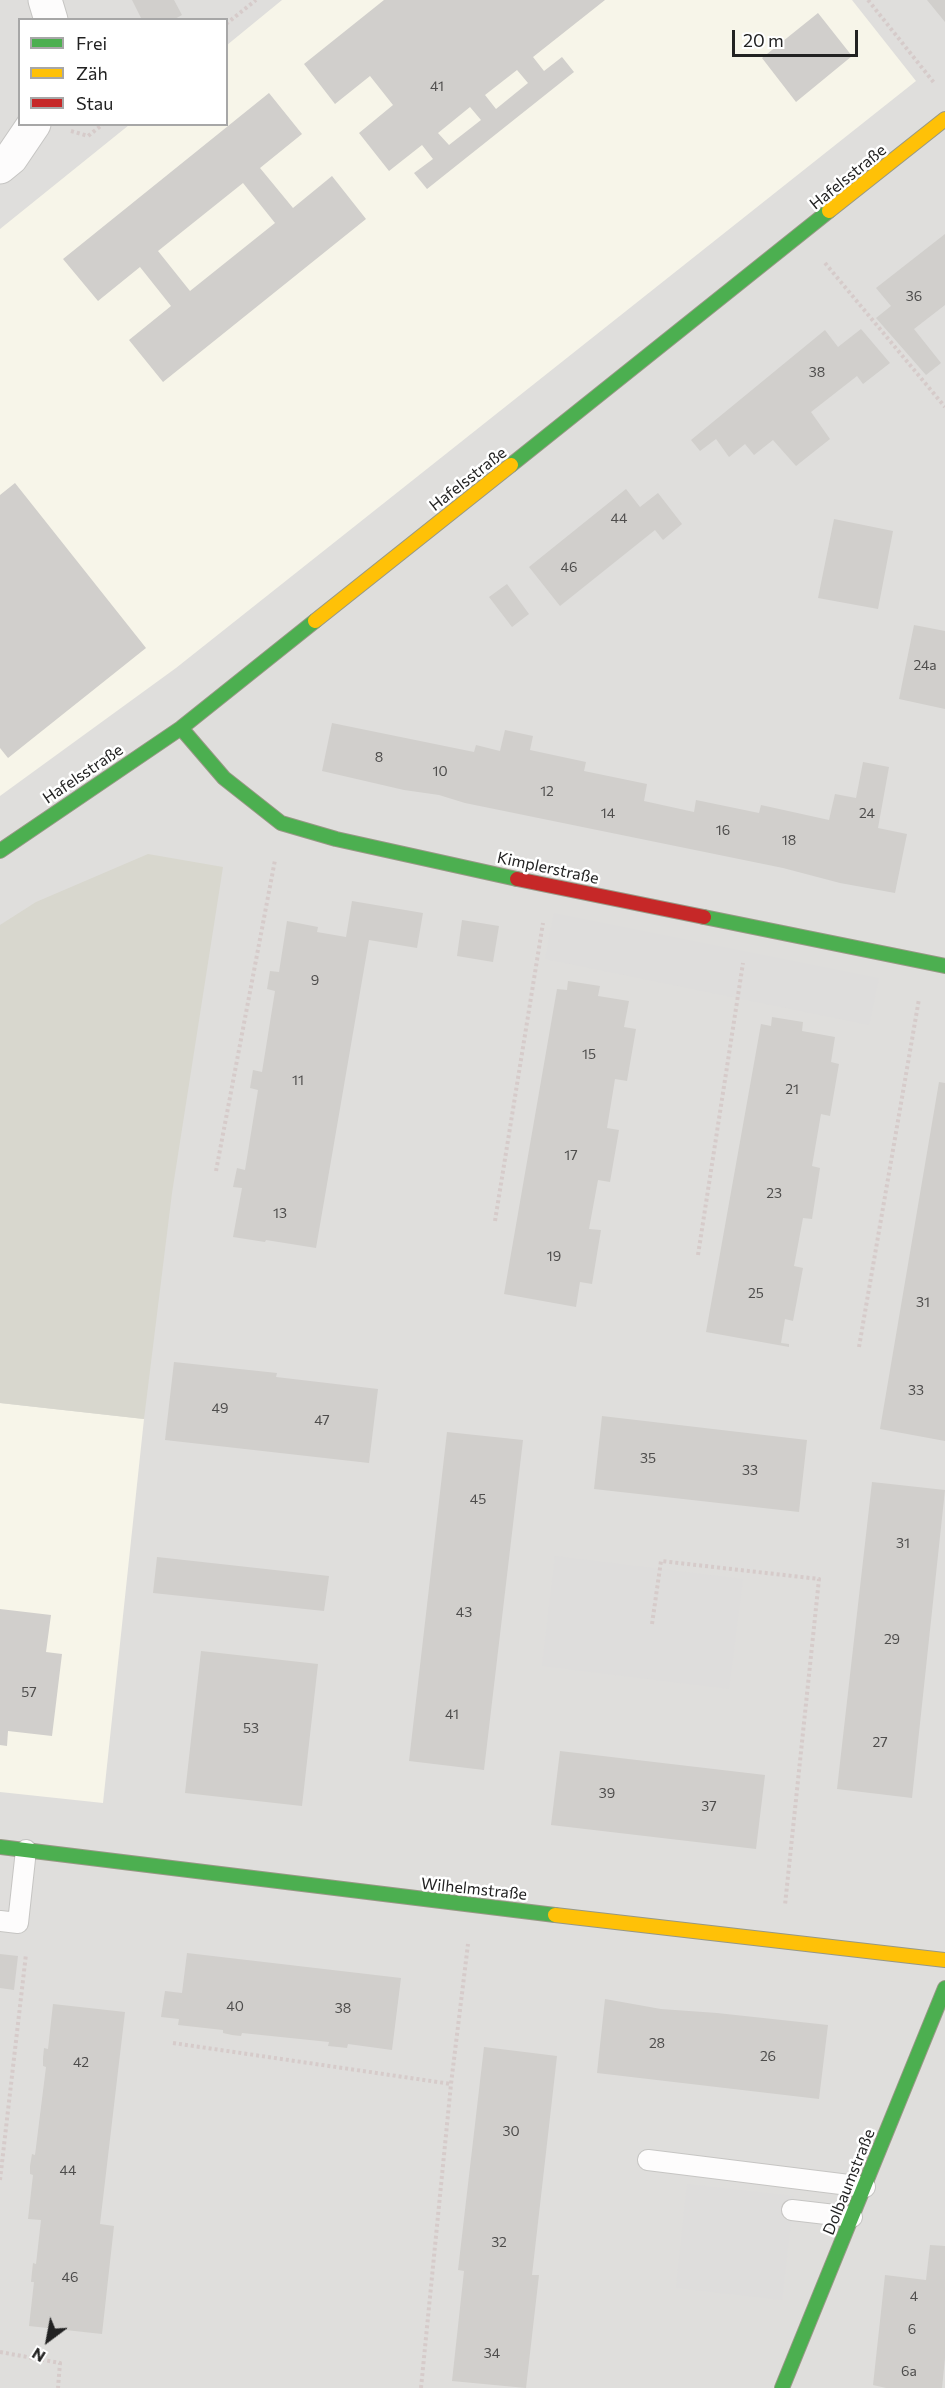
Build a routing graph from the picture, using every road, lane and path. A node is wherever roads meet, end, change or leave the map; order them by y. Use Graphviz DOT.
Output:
graph roads {
  1 [pos="45,0"];
  2 [pos="256,0"];
  3 [pos="868,0"];
  4 [pos="50,18"];
  5 [pos="228,22"];
  6 [pos="938,87"];
  7 [pos="945,119"];
  8 [pos="33,126"];
  9 [pos="100,126"];
  10 [pos="69,130"];
  11 [pos="0,167"];
  12 [pos="803,234"];
  13 [pos="945,407"];
  14 [pos="181,728"];
  15 [pos="281,824"];
  16 [pos="0,851"];
  17 [pos="549,885"];
  18 [pos="749,925"];
  19 [pos="925,962"];
  20 [pos="945,966"];
  21 [pos="216,1171"];
  22 [pos="495,1221"];
  23 [pos="698,1256"];
  24 [pos="860,1347"];
  25 [pos="652,1624"];
  26 [pos="0,1847"];
  27 [pos="26,1850"];
  28 [pos="473,1906"];
  29 [pos="0,1921"];
  30 [pos="781,1941"];
  31 [pos="27,1945"];
  32 [pos="945,1960"];
  33 [pos="945,1988"];
  34 [pos="173,2043"];
  35 [pos="451,2084"];
  36 [pos="648,2160"];
  37 [pos="0,2180"];
  38 [pos="865,2187"];
  39 [pos="792,2210"];
  40 [pos="852,2217"];
  41 [pos="0,2352"];
  42 [pos="58,2388"];
  43 [pos="421,2388"];
  44 [pos="782,2388"];
  1 -- 4 [label="street"];
  2 -- 5 [label="path"];
  3 -- 6 [label="path"];
  7 -- 12 [label="street, Hafelsstraße"];
  8 -- 11 [label="street"];
  9 -- 10 [label="path"];
  12 -- 13 [label="path"];
  12 -- 14 [label="street, Hafelsstraße"];
  14 -- 15 [label="street, Kimplerstraße"];
  14 -- 16 [label="street, Hafelsstraße"];
  15 -- 17 [label="street, Kimplerstraße"];
  15 -- 21 [label="path"];
  17 -- 18 [label="street, Kimplerstraße"];
  17 -- 22 [label="path"];
  18 -- 19 [label="street, Kimplerstraße"];
  18 -- 23 [label="path"];
  19 -- 20 [label="street, Kimplerstraße"];
  19 -- 24 [label="path"];
  25 -- 30 [label="path"];
  26 -- 27 [label="street, Wilhelmstraße"];
  27 -- 28 [label="street, Wilhelmstraße"];
  27 -- 29 [label="lane"];
  28 -- 30 [label="street, Wilhelmstraße"];
  28 -- 35 [label="path"];
  30 -- 32 [label="street, Wilhelmstraße"];
  31 -- 37 [label="path"];
  33 -- 38 [label="street, Dolbaumstraße"];
  34 -- 35 [label="path"];
  35 -- 43 [label="path"];
  36 -- 38 [label="lane"];
  38 -- 40 [label="street, Dolbaumstraße"];
  39 -- 40 [label="lane"];
  40 -- 44 [label="street, Dolbaumstraße"];
  41 -- 42 [label="path"];
}
